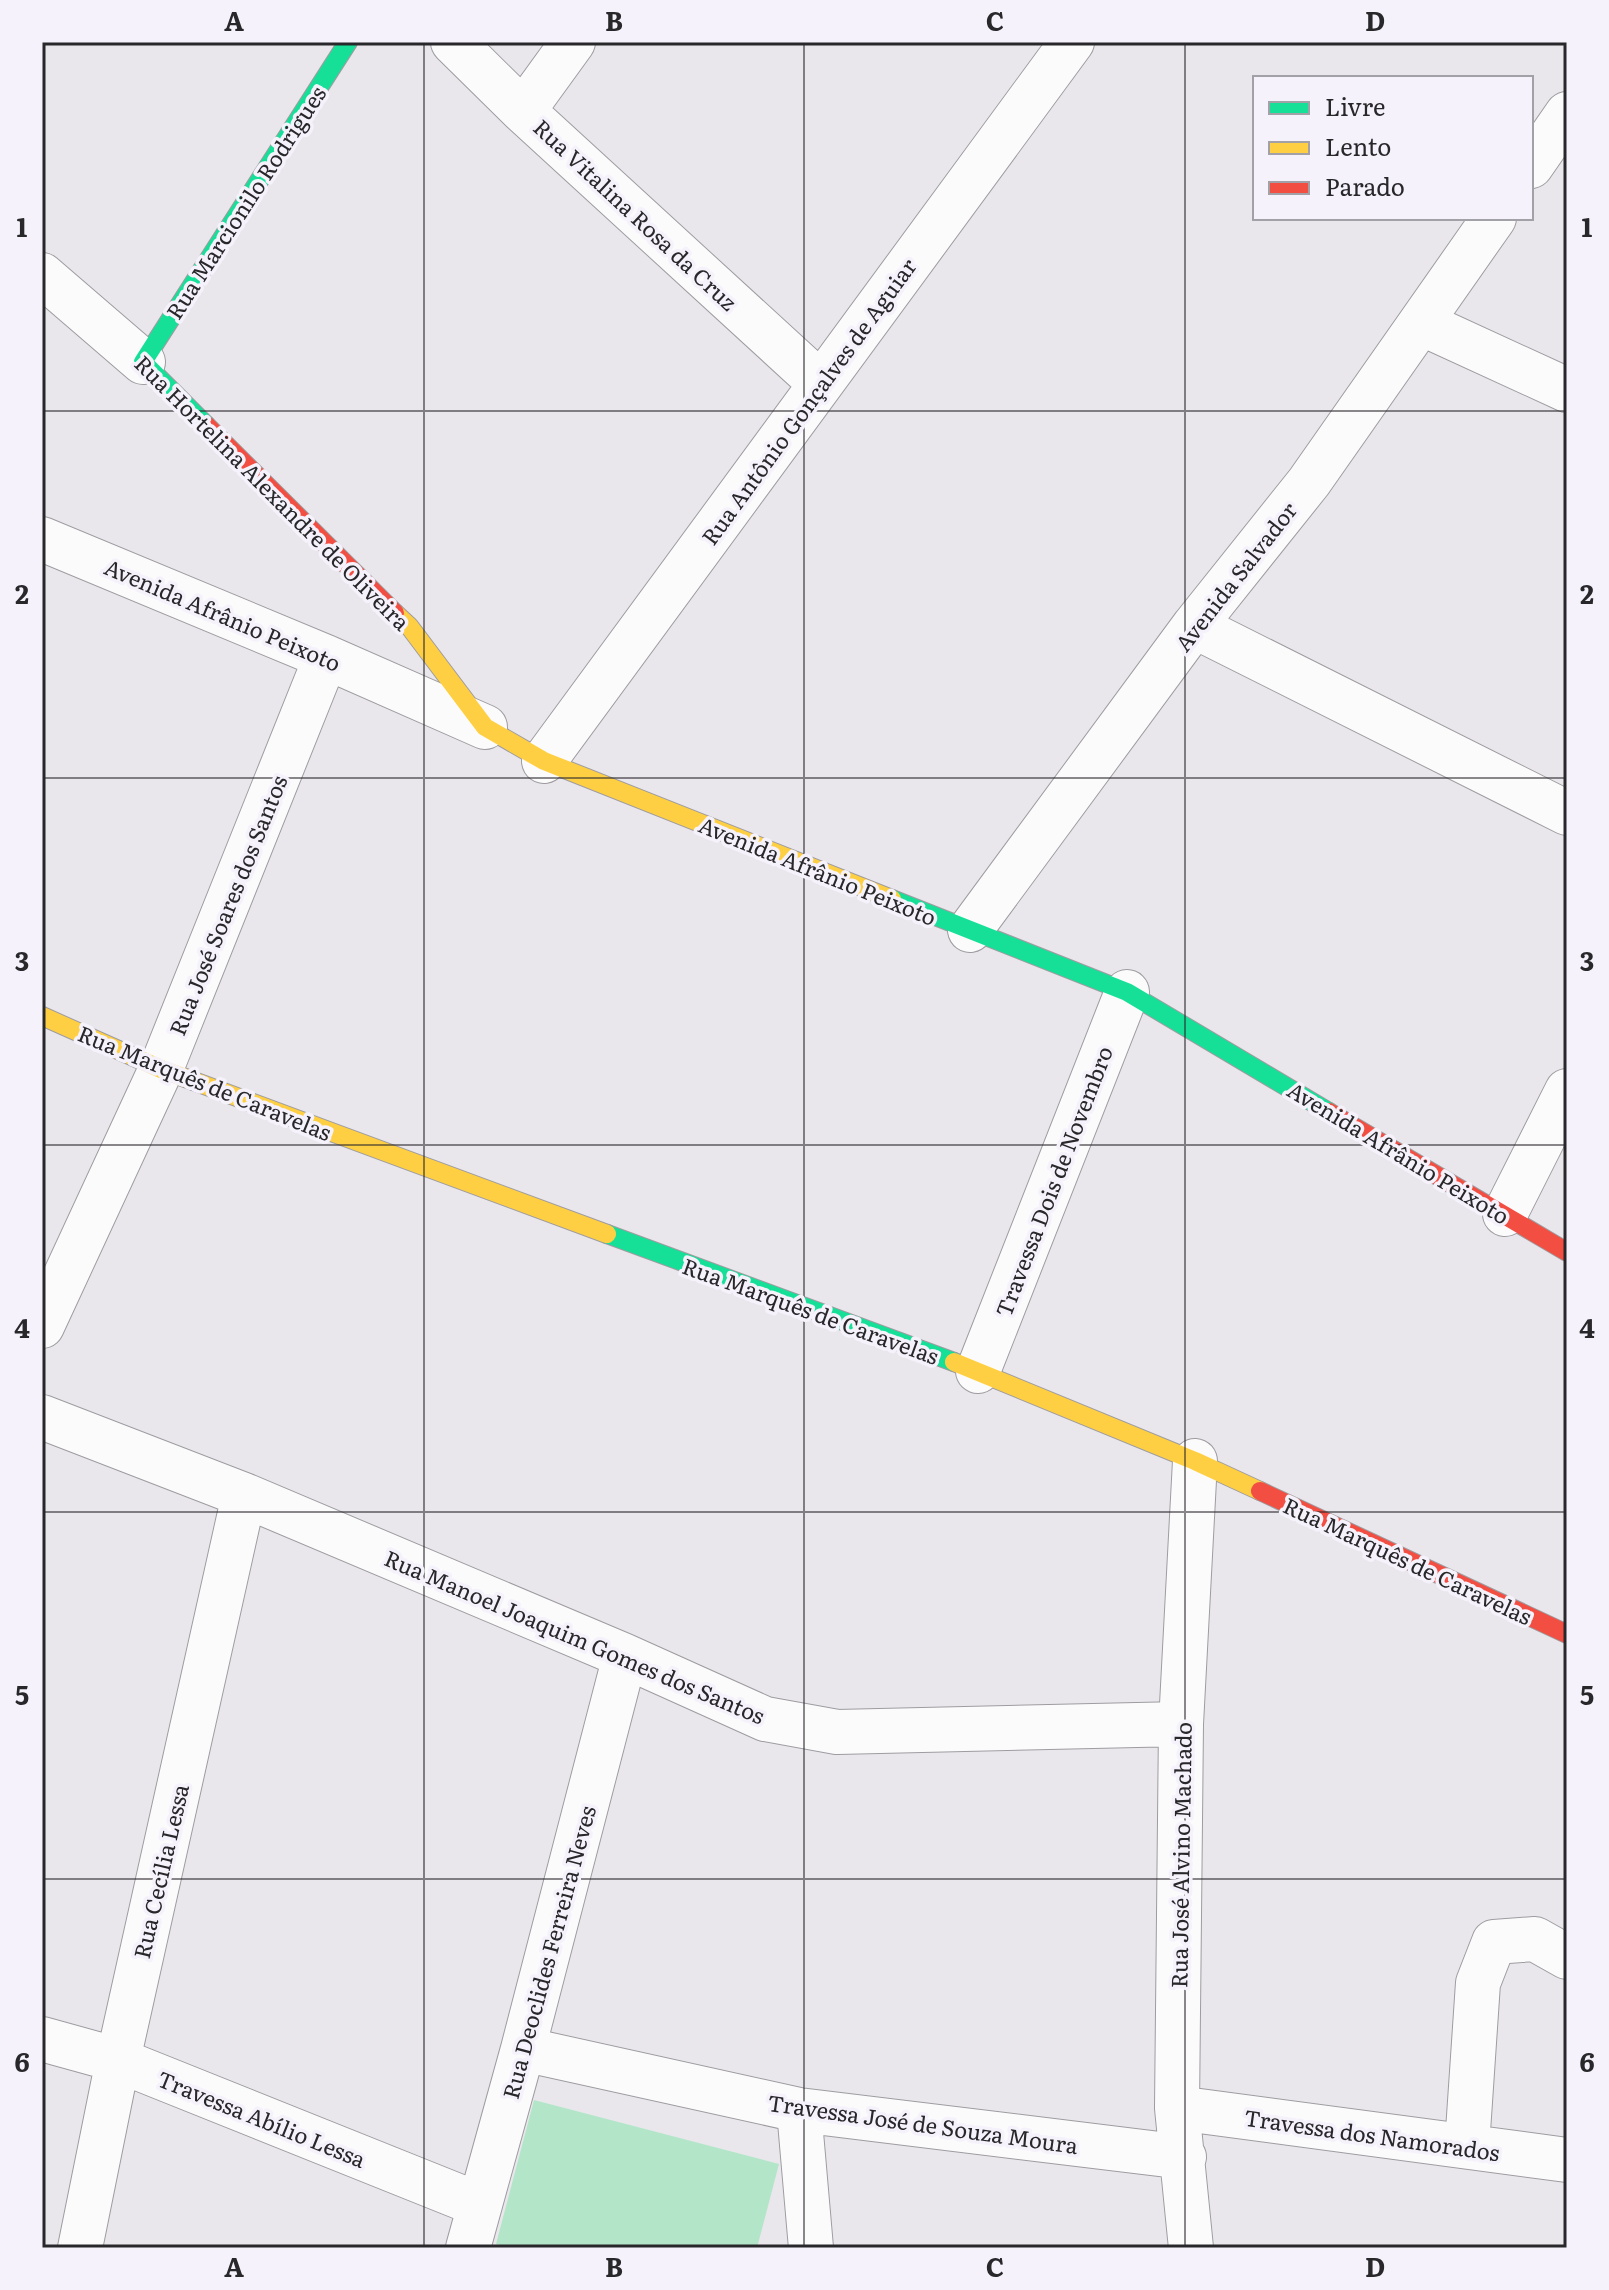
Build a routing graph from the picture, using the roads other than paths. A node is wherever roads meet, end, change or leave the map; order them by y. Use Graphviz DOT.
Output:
graph roads {
  1 [pos="348,42"];
  2 [pos="453,42"];
  3 [pos="573,42"];
  4 [pos="1072,42"];
  5 [pos="523,111"];
  6 [pos="1567,114"];
  7 [pos="1533,163"];
  8 [pos="1493,220"];
  9 [pos="42,275"];
  10 [pos="1421,323"];
  11 [pos="143,362"];
  12 [pos="821,384"];
  13 [pos="1567,390"];
  14 [pos="42,539"];
  15 [pos="1194,626"];
  16 [pos="326,657"];
  17 [pos="485,727"];
  18 [pos="544,761"];
  19 [pos="1567,813"];
  20 [pos="970,930"];
  21 [pos="1127,992"];
  22 [pos="42,1016"];
  23 [pos="161,1069"];
  24 [pos="1567,1091"];
  25 [pos="1505,1214"];
  26 [pos="1567,1252"];
  27 [pos="42,1326"];
  28 [pos="978,1371"];
  29 [pos="42,1417"];
  30 [pos="1195,1461"];
  31 [pos="244,1495"];
  32 [pos="1567,1634"];
  33 [pos="625,1656"];
  34 [pos="1181,1724"];
  35 [pos="1567,1957"];
  36 [pos="42,2039"];
  37 [pos="523,2049"];
  38 [pos="118,2060"];
  39 [pos="1177,2108"];
  40 [pos="799,2110"];
  41 [pos="1467,2146"];
  42 [pos="1184,2157"];
  43 [pos="1567,2160"];
  44 [pos="480,2205"];
  45 [pos="80,2248"];
  46 [pos="468,2248"];
  47 [pos="811,2248"];
  48 [pos="1191,2248"];
  1 -- 11 [label="street, Rua Marcionilo Rodrigues"];
  2 -- 5 [label="street, Rua Vitalina Rosa da Cruz"];
  3 -- 5 [label="street"];
  4 -- 12 [label="street, Rua Antônio Gonçalves de Aguiar"];
  5 -- 12 [label="street, Rua Vitalina Rosa da Cruz"];
  6 -- 7 [label="street"];
  8 -- 10 [label="street, Avenida Salvador"];
  9 -- 11 [label="street, Rua Hortelina Alexandre de Oliveira"];
  10 -- 13 [label="street"];
  10 -- 15 [label="street, Avenida Salvador"];
  11 -- 17 [label="street, Rua Hortelina Alexandre de Oliveira"];
  12 -- 18 [label="street, Rua Antônio Gonçalves de Aguiar"];
  14 -- 16 [label="street, Avenida Afrânio Peixoto"];
  15 -- 19 [label="street"];
  15 -- 20 [label="street, Avenida Salvador"];
  16 -- 17 [label="street, Avenida Afrânio Peixoto"];
  16 -- 23 [label="street, Rua José Soares dos Santos"];
  17 -- 18 [label="street, Avenida Afrânio Peixoto"];
  18 -- 20 [label="street, Avenida Afrânio Peixoto"];
  20 -- 21 [label="street, Avenida Afrânio Peixoto"];
  21 -- 25 [label="street, Avenida Afrânio Peixoto"];
  21 -- 28 [label="street, Travessa Dois de Novembro"];
  22 -- 23 [label="street, Rua Marquês de Caravelas"];
  23 -- 27 [label="street, Rua José Soares dos Santos"];
  23 -- 28 [label="street, Rua Marquês de Caravelas"];
  24 -- 25 [label="street"];
  25 -- 26 [label="street, Avenida Afrânio Peixoto"];
  28 -- 30 [label="street, Rua Marquês de Caravelas"];
  29 -- 31 [label="street, Rua Manoel Joaquim Gomes dos Santos"];
  30 -- 32 [label="street, Rua Marquês de Caravelas"];
  30 -- 34 [label="street, Rua José Alvino Machado"];
  31 -- 33 [label="street, Rua Manoel Joaquim Gomes dos Santos"];
  31 -- 38 [label="street, Rua Cecília Lessa"];
  33 -- 34 [label="street, Rua Manoel Joaquim Gomes dos Santos"];
  33 -- 37 [label="street, Rua Deoclides Ferreira Neves"];
  34 -- 39 [label="street, Rua José Alvino Machado"];
  35 -- 41 [label="street"];
  36 -- 38 [label="street, Travessa Abílio Lessa"];
  37 -- 40 [label="street, Travessa José de Souza Moura"];
  37 -- 44 [label="street, Rua Deoclides Ferreira Neves"];
  38 -- 44 [label="street, Travessa Abílio Lessa"];
  38 -- 45 [label="street, Rua Cecília Lessa"];
  39 -- 41 [label="street, Travessa dos Namorados"];
  39 -- 42 [label="street, Rua José Alvino Machado"];
  40 -- 42 [label="street, Travessa José de Souza Moura"];
  40 -- 47 [label="street"];
  41 -- 43 [label="street, Travessa dos Namorados"];
  42 -- 48 [label="street, Rua José Alvino Machado"];
  44 -- 46 [label="street, Rua Deoclides Ferreira Neves"];
}
